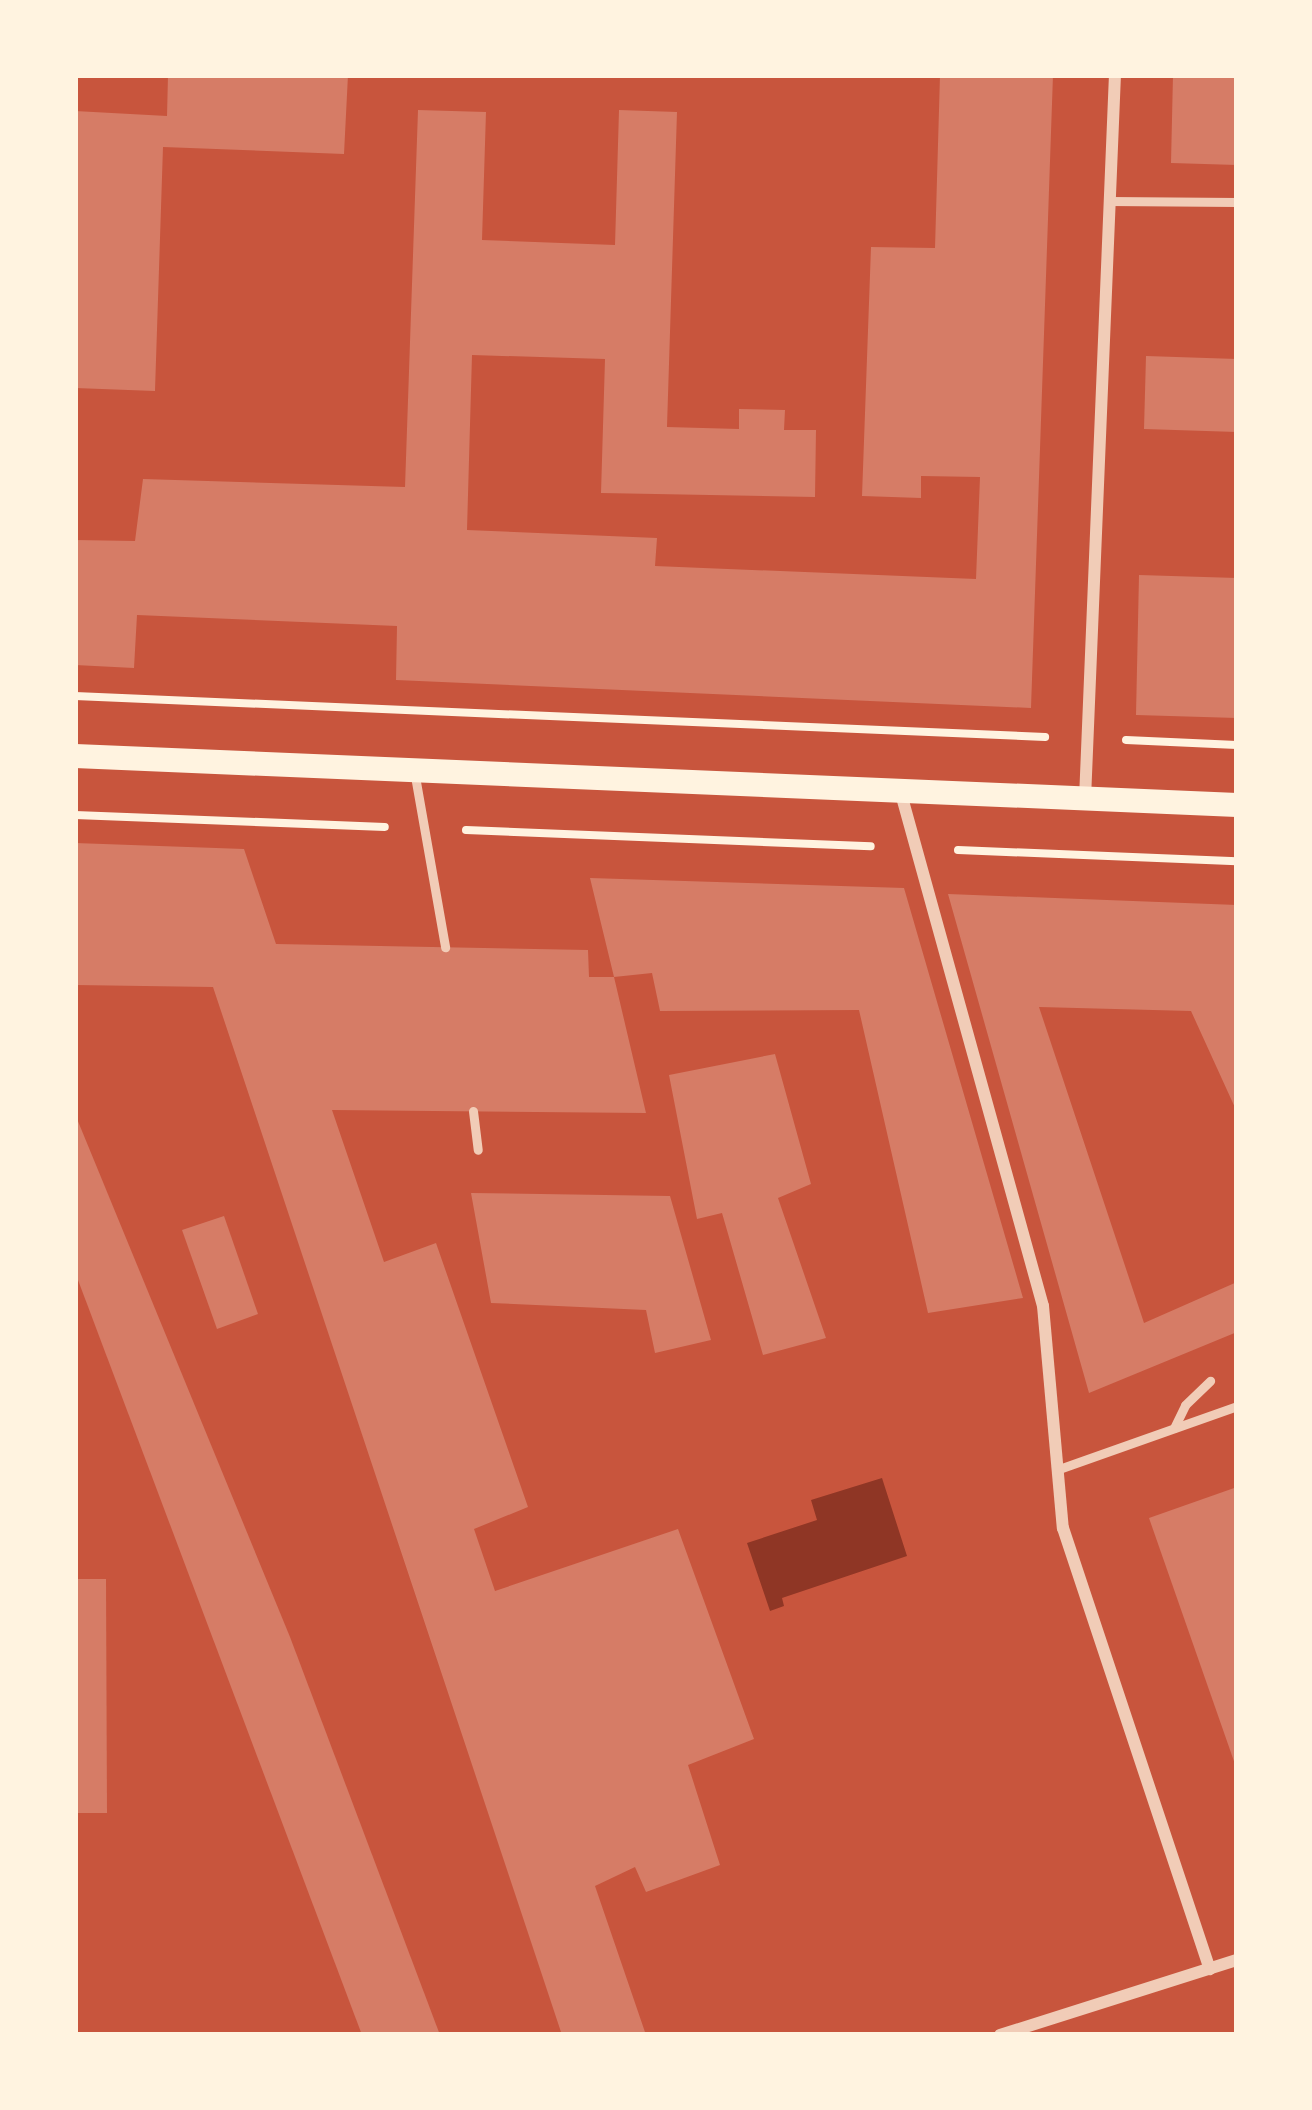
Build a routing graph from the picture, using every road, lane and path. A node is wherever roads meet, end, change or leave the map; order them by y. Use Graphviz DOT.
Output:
graph roads {
  1 [pos="1114,75"];
  2 [pos="1109,200"];
  3 [pos="1237,202"];
  4 [pos="75,696"];
  5 [pos="1050,737"];
  6 [pos="1123,740"];
  7 [pos="1237,745"];
  8 [pos="75,756"];
  9 [pos="414,771"];
  10 [pos="900,790"];
  11 [pos="1085,799"];
  12 [pos="1237,805"];
  13 [pos="75,815"];
  14 [pos="425,829"];
  15 [pos="916,849"];
  16 [pos="1237,861"];
  17 [pos="446,947"];
  18 [pos="473,1112"];
  19 [pos="478,1150"];
  20 [pos="1210,1382"];
  21 [pos="1237,1406"];
  22 [pos="1174,1428"];
  23 [pos="1058,1469"];
  24 [pos="1237,1960"];
  25 [pos="1210,1969"];
  26 [pos="1000,2035"];
  1 -- 2 [label="street"];
  2 -- 3 [label="lane"];
  2 -- 11 [label="street"];
  4 -- 5 [label="path"];
  6 -- 7 [label="path"];
  8 -- 9 [label="main road"];
  9 -- 10 [label="main road"];
  9 -- 14 [label="lane"];
  10 -- 11 [label="main road"];
  10 -- 15 [label="street"];
  11 -- 12 [label="main road"];
  13 -- 14 [label="path"];
  14 -- 15 [label="path"];
  14 -- 17 [label="lane"];
  15 -- 16 [label="path"];
  15 -- 23 [label="street"];
  18 -- 19 [label="lane"];
  20 -- 22 [label="lane"];
  21 -- 22 [label="lane"];
  22 -- 23 [label="lane"];
  23 -- 25 [label="street"];
  24 -- 25 [label="street"];
  25 -- 26 [label="street"];
}
